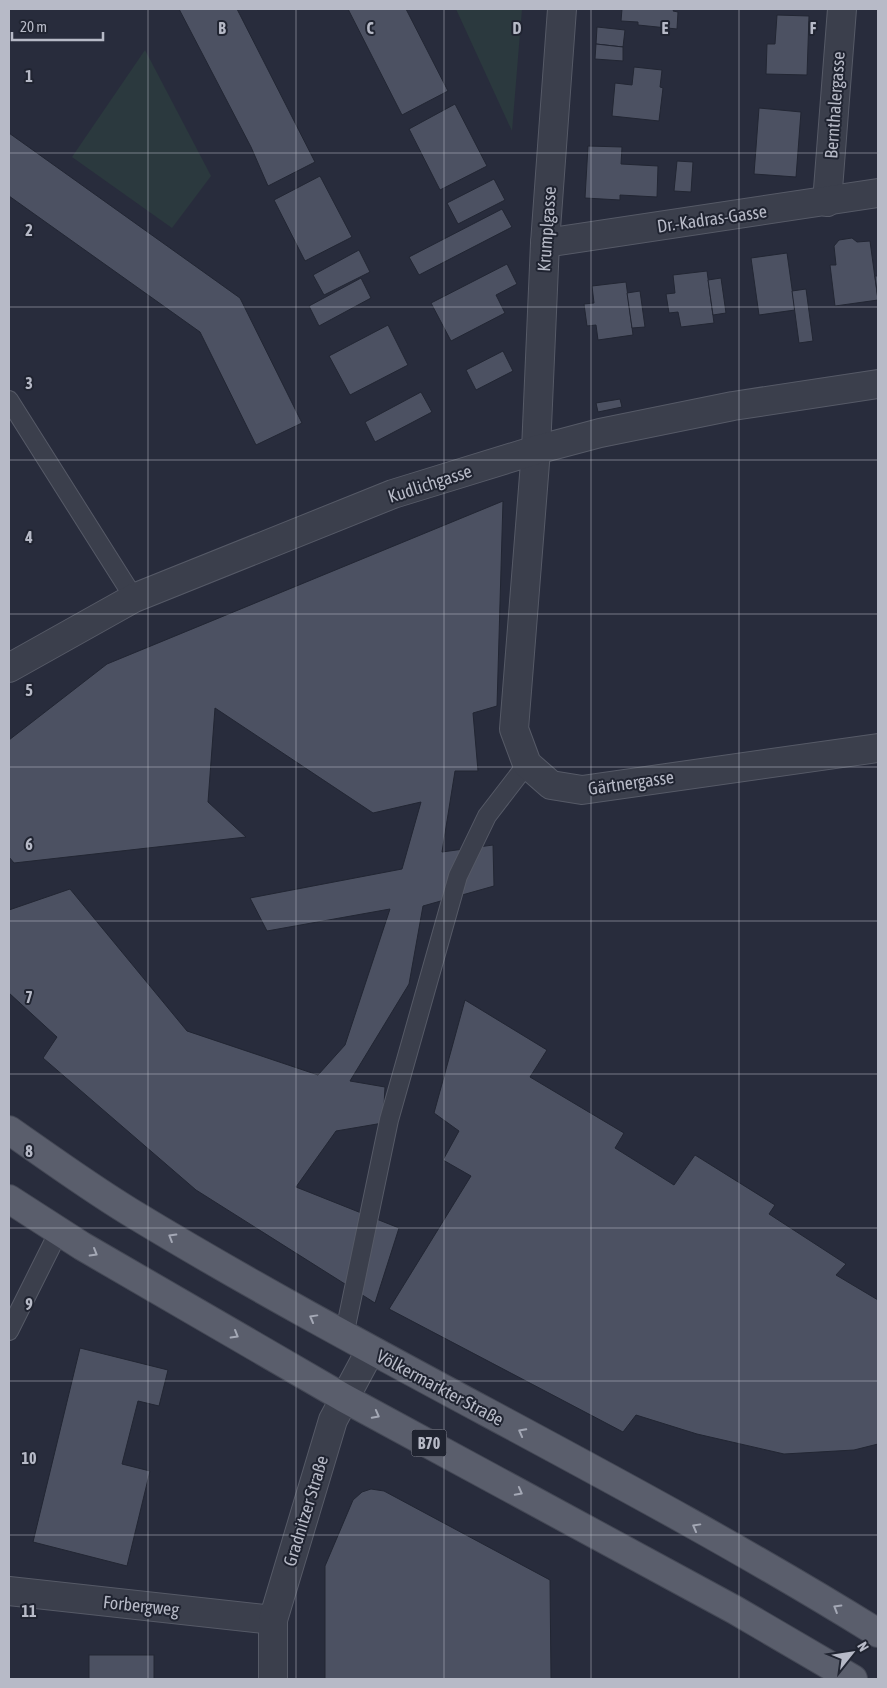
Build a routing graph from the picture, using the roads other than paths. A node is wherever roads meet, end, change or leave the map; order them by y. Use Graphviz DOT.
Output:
graph roads {
  1 [pos="562,9"];
  2 [pos="842,9"];
  3 [pos="878,193"];
  4 [pos="828,202"];
  5 [pos="545,243"];
  6 [pos="878,384"];
  7 [pos="9,400"];
  8 [pos="536,450"];
  9 [pos="134,598"];
  10 [pos="9,668"];
  11 [pos="878,748"];
  12 [pos="527,764"];
  13 [pos="9,1130"];
  14 [pos="9,1199"];
  15 [pos="59,1231"];
  16 [pos="9,1331"];
  17 [pos="344,1336"];
  18 [pos="370,1351"];
  19 [pos="344,1398"];
  20 [pos="9,1591"];
  21 [pos="273,1620"];
  22 [pos="878,1633"];
  23 [pos="274,1679"];
  24 [pos="853,1679"];
  1 -- 5 [label="street, Krumplgasse"];
  2 -- 4 [label="street, Bernthalergasse"];
  3 -- 4 [label="street, Dr.-Kadras-Gasse"];
  4 -- 5 [label="street, Dr.-Kadras-Gasse"];
  5 -- 8 [label="street, Krumplgasse"];
  6 -- 8 [label="street, Kudlichgasse"];
  7 -- 9 [label="lane"];
  8 -- 9 [label="street, Kudlichgasse"];
  8 -- 12 [label="street, Gärtnergasse"];
  9 -- 10 [label="street, Kudlichgasse"];
  11 -- 12 [label="street, Gärtnergasse"];
  12 -- 17 [label="lane"];
  17 -- 13 [label="main road, Völkermarkter Straße, one-way"];
  14 -- 15 [label="main road, B70"];
  15 -- 16 [label="lane"];
  15 -- 19 [label="main road, B70, one-way"];
  17 -- 18 [label="main road, Völkermarkter Straße"];
  18 -- 19 [label="street, Gradnitzer Straße"];
  22 -- 18 [label="main road, Völkermarkter Straße, one-way"];
  19 -- 21 [label="street, Gradnitzer Straße"];
  19 -- 24 [label="main road, B70, one-way"];
  20 -- 21 [label="street, Forbergweg"];
  21 -- 23 [label="street, Gradnitzer Straße"];
}
